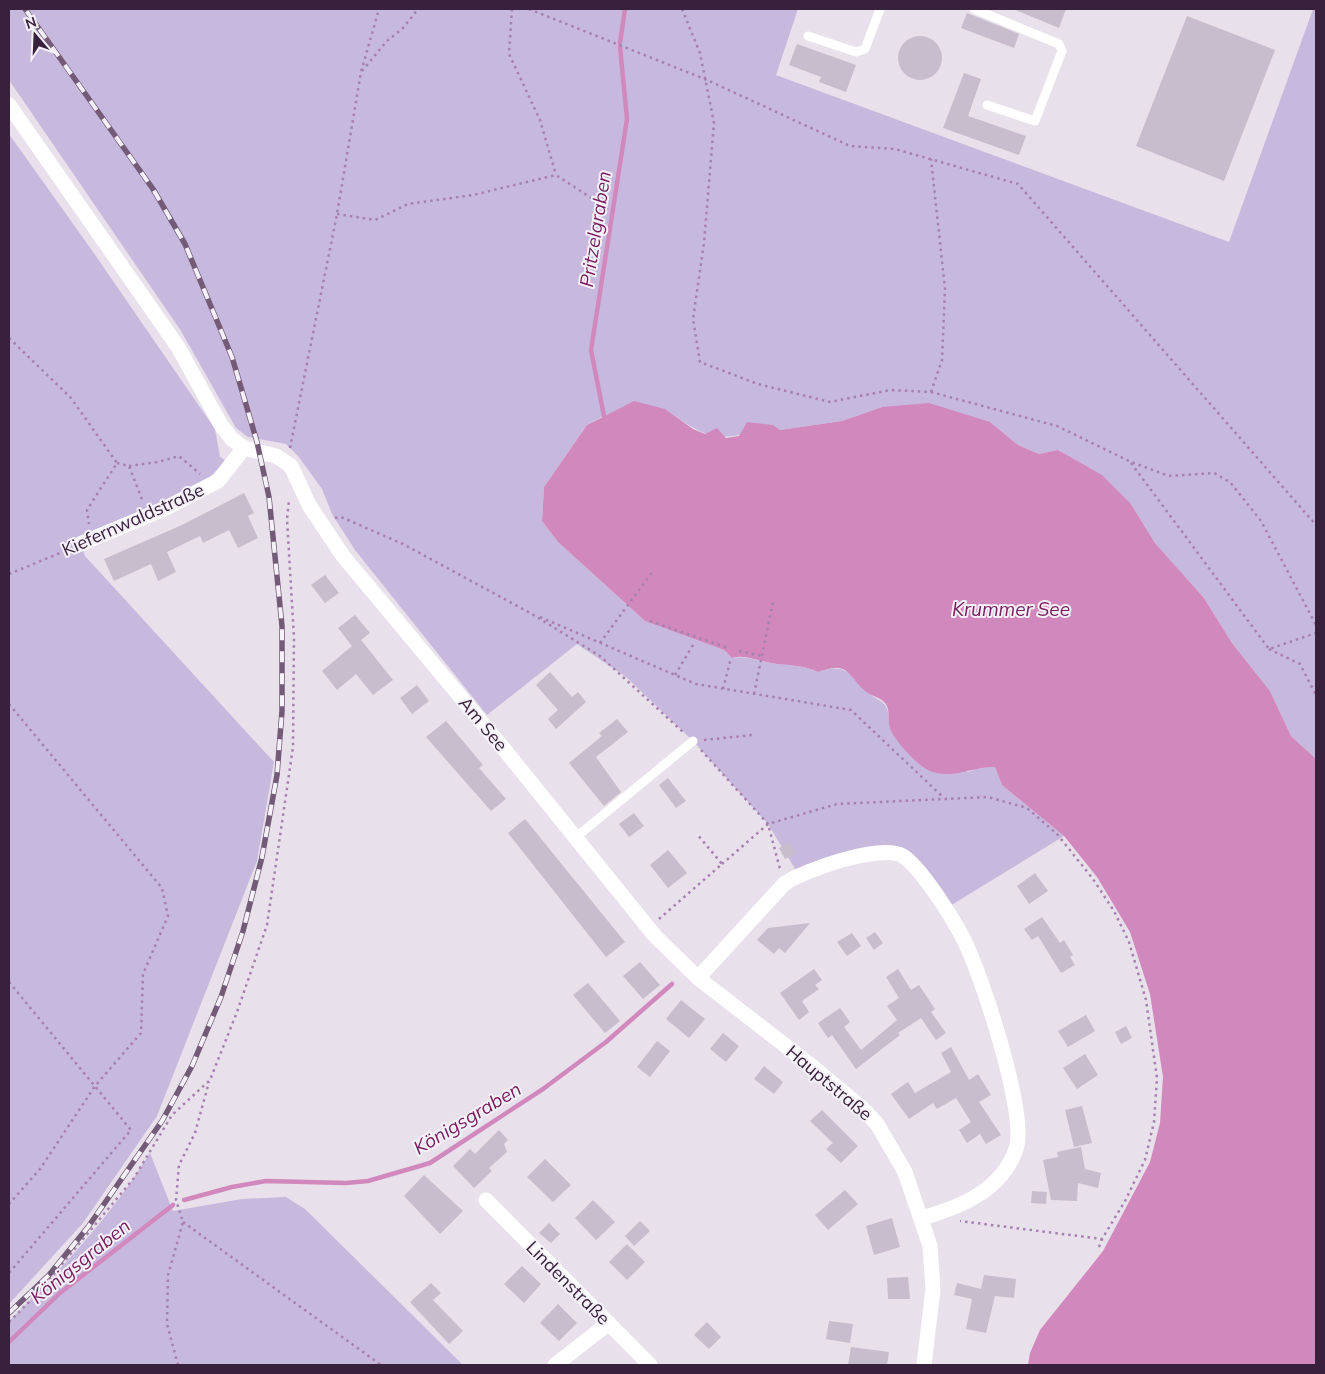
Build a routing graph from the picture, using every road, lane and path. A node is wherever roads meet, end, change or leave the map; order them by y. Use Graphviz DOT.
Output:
graph roads {
  1 [pos="379,9"];
  2 [pos="418,9"];
  3 [pos="512,9"];
  4 [pos="529,9"];
  5 [pos="682,9"];
  6 [pos="880,9"];
  7 [pos="974,9"];
  8 [pos="808,36"];
  9 [pos="361,72"];
  10 [pos="707,80"];
  11 [pos="9,105"];
  12 [pos="987,105"];
  13 [pos="931,158"];
  14 [pos="556,175"];
  15 [pos="608,209"];
  16 [pos="337,214"];
  17 [pos="9,338"];
  18 [pos="931,392"];
  19 [pos="244,448"];
  20 [pos="282,460"];
  21 [pos="1131,462"];
  22 [pos="116,463"];
  23 [pos="129,466"];
  24 [pos="213,484"];
  25 [pos="148,516"];
  26 [pos="334,518"];
  27 [pos="287,519"];
  28 [pos="1316,525"];
  29 [pos="86,542"];
  30 [pos="653,571"];
  31 [pos="9,574"];
  32 [pos="773,602"];
  33 [pos="532,614"];
  34 [pos="650,621"];
  35 [pos="1316,625"];
  36 [pos="1316,633"];
  37 [pos="600,643"];
  38 [pos="693,645"];
  39 [pos="728,648"];
  40 [pos="1269,649"];
  41 [pos="739,650"];
  42 [pos="763,656"];
  43 [pos="731,658"];
  44 [pos="675,675"];
  45 [pos="724,689"];
  46 [pos="754,694"];
  47 [pos="1316,695"];
  48 [pos="9,704"];
  49 [pos="752,735"];
  50 [pos="693,742"];
  51 [pos="943,797"];
  52 [pos="768,824"];
  53 [pos="697,834"];
  54 [pos="575,838"];
  55 [pos="722,864"];
  56 [pos="784,884"];
  57 [pos="648,928"];
  58 [pos="698,978"];
  59 [pos="9,982"];
  60 [pos="210,1080"];
  61 [pos="95,1086"];
  62 [pos="486,1200"];
  63 [pos="9,1204"];
  64 [pos="938,1213"];
  65 [pos="922,1218"];
  66 [pos="183,1222"];
  67 [pos="1102,1239"];
  68 [pos="1099,1248"];
  69 [pos="9,1273"];
  70 [pos="9,1322"];
  71 [pos="608,1323"];
  72 [pos="178,1365"];
  73 [pos="381,1365"];
  74 [pos="555,1365"];
  75 [pos="650,1365"];
  76 [pos="924,1365"];
  1 -- 9 [label="path"];
  2 -- 9 [label="path"];
  3 -- 14 [label="path"];
  4 -- 10 [label="path"];
  5 -- 10 [label="path"];
  6 -- 8 [label="lane"];
  7 -- 12 [label="lane"];
  9 -- 16 [label="path"];
  10 -- 13 [label="path"];
  10 -- 18 [label="path"];
  11 -- 19 [label="street"];
  13 -- 18 [label="path"];
  13 -- 28 [label="path"];
  14 -- 15 [label="path"];
  14 -- 16 [label="path"];
  16 -- 20 [label="path"];
  17 -- 22 [label="path"];
  18 -- 21 [label="path"];
  19 -- 20 [label="street"];
  19 -- 24 [label="street, Kiefernwaldstraße"];
  20 -- 54 [label="street, Am See"];
  21 -- 35 [label="path"];
  21 -- 40 [label="path"];
  22 -- 23 [label="path"];
  22 -- 29 [label="path"];
  23 -- 24 [label="path"];
  23 -- 25 [label="path"];
  24 -- 25 [label="street, Kiefernwaldstraße"];
  25 -- 29 [label="street, Kiefernwaldstraße"];
  26 -- 33 [label="path"];
  27 -- 60 [label="path"];
  29 -- 31 [label="path, Kiefernwaldstraße"];
  30 -- 37 [label="path"];
  32 -- 42 [label="path"];
  33 -- 37 [label="path"];
  33 -- 50 [label="path"];
  34 -- 39 [label="path"];
  36 -- 40 [label="path"];
  37 -- 44 [label="path"];
  38 -- 44 [label="path"];
  40 -- 47 [label="path"];
  41 -- 42 [label="path"];
  42 -- 46 [label="path"];
  43 -- 45 [label="path"];
  44 -- 45 [label="path"];
  45 -- 46 [label="path"];
  46 -- 51 [label="path"];
  48 -- 61 [label="path"];
  49 -- 50 [label="path"];
  50 -- 52 [label="path"];
  50 -- 54 [label="lane"];
  51 -- 52 [label="path"];
  51 -- 67 [label="path"];
  52 -- 55 [label="path"];
  52 -- 56 [label="path"];
  53 -- 55 [label="path"];
  54 -- 57 [label="street, Am See"];
  55 -- 57 [label="path"];
  56 -- 58 [label="street"];
  56 -- 64 [label="street"];
  57 -- 58 [label="street, Am See"];
  58 -- 65 [label="street, Hauptstraße"];
  59 -- 61 [label="path"];
  60 -- 66 [label="path"];
  60 -- 70 [label="path"];
  61 -- 63 [label="path"];
  61 -- 69 [label="path"];
  62 -- 71 [label="street, Lindenstraße"];
  64 -- 65 [label="street"];
  64 -- 67 [label="path"];
  65 -- 76 [label="street, Hauptstraße"];
  66 -- 72 [label="path"];
  66 -- 73 [label="path"];
  67 -- 68 [label="path"];
  71 -- 74 [label="street"];
  71 -- 75 [label="street, Lindenstraße"];
}
